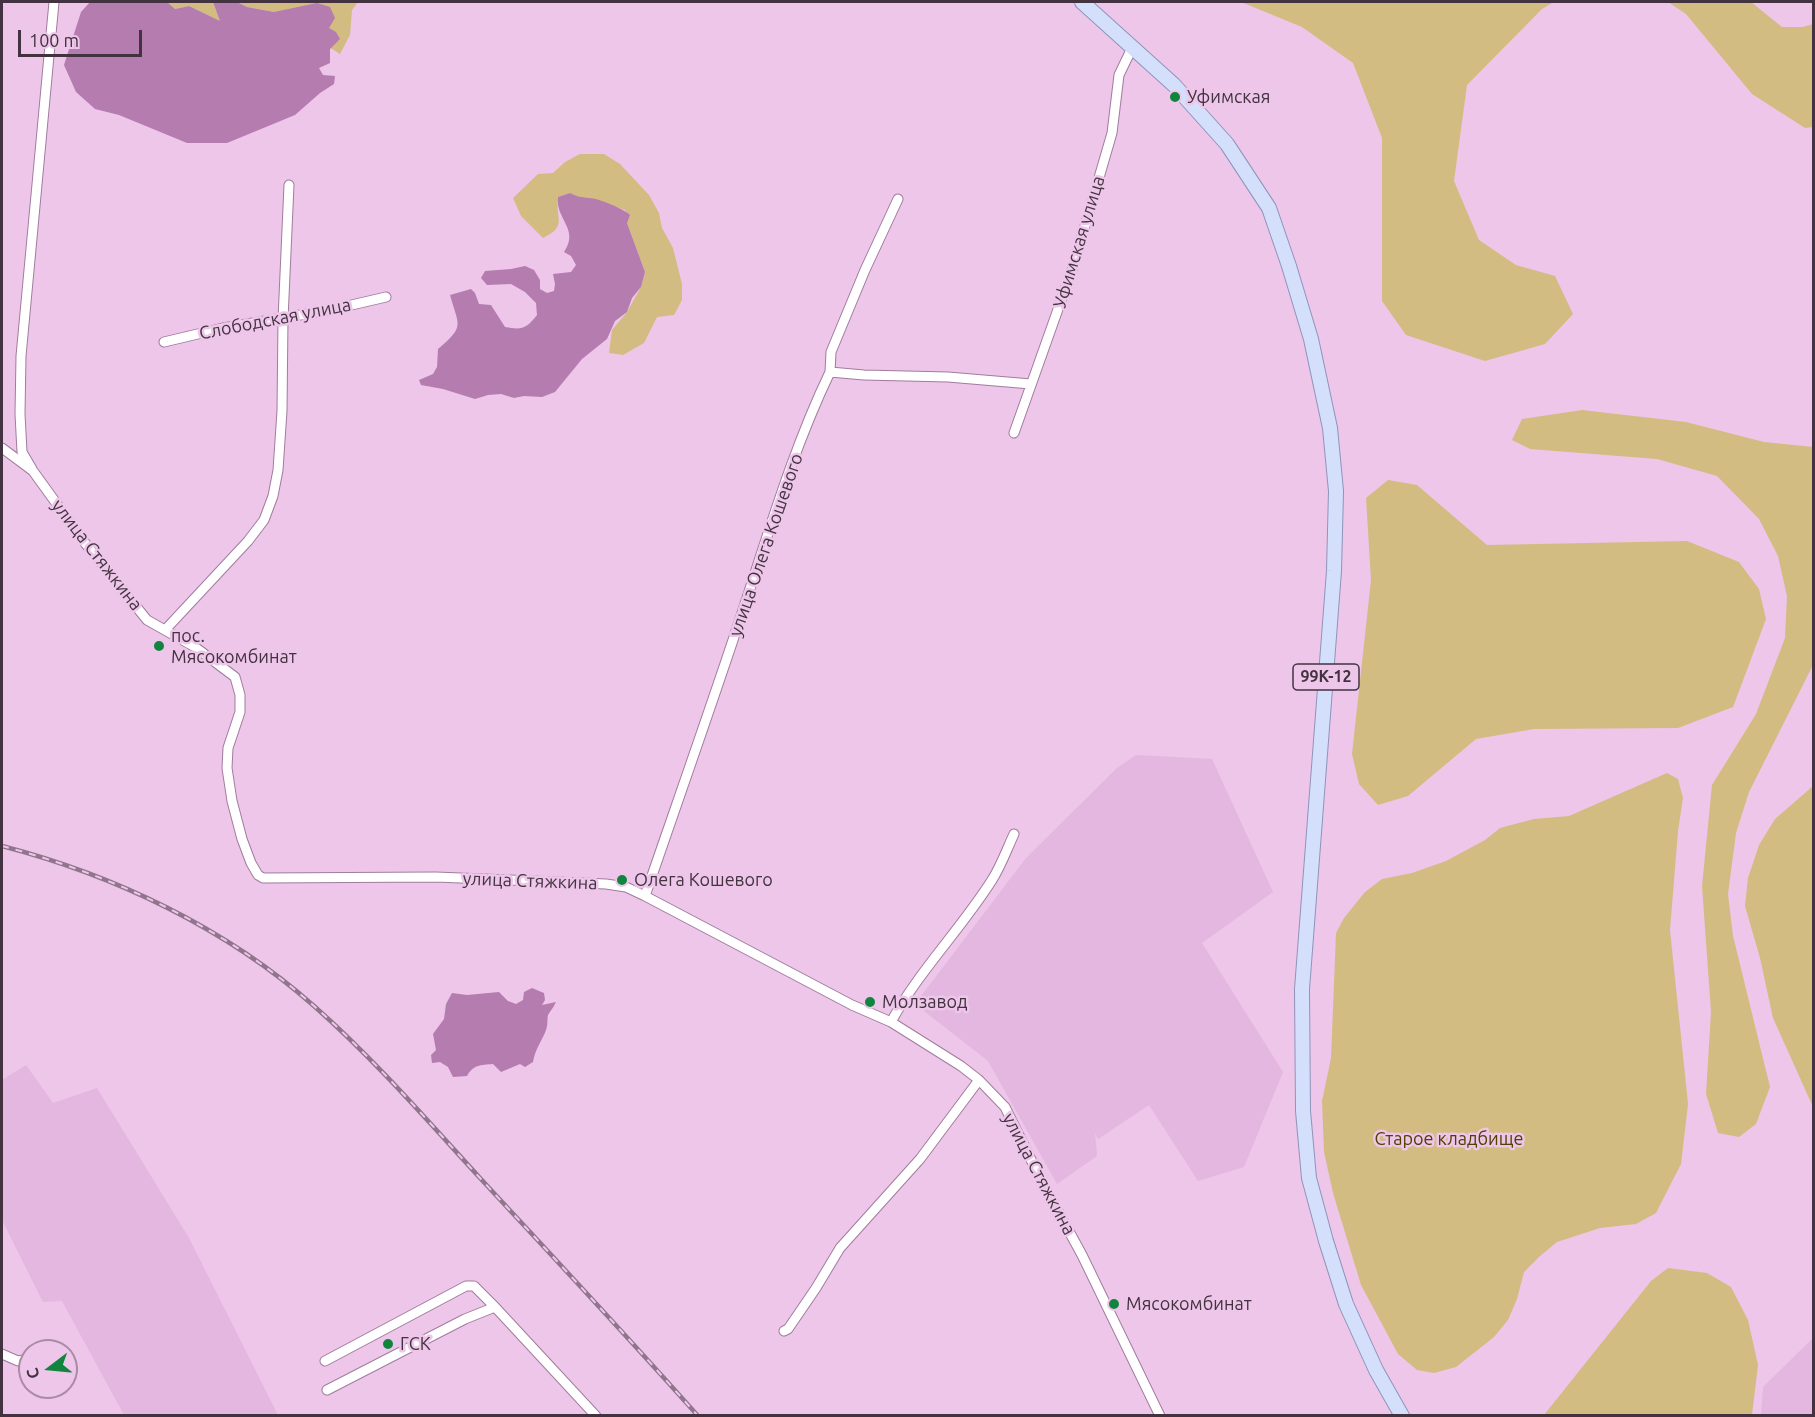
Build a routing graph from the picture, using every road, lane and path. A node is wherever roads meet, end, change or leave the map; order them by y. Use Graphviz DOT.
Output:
graph roads {
  1 [pos="54,2"];
  2 [pos="1082,2"];
  3 [pos="1132,48"];
  4 [pos="289,185"];
  5 [pos="898,199"];
  6 [pos="386,297"];
  7 [pos="283,319"];
  8 [pos="164,342"];
  9 [pos="830,372"];
  10 [pos="1031,384"];
  11 [pos="1014,433"];
  12 [pos="2,448"];
  13 [pos="33,471"];
  14 [pos="165,630"];
  15 [pos="1014,834"];
  16 [pos="645,896"];
  17 [pos="891,1022"];
  18 [pos="979,1080"];
  19 [pos="495,1308"];
  20 [pos="784,1331"];
  21 [pos="2,1354"];
  22 [pos="18,1361"];
  23 [pos="325,1361"];
  24 [pos="327,1390"];
  25 [pos="596,1416"];
  26 [pos="1160,1416"];
  27 [pos="1402,1416"];
  1 -- 13 [label="street"];
  2 -- 3 [label="main road, 99К-12"];
  3 -- 10 [label="street, Уфимская улица"];
  3 -- 27 [label="main road, 99К-12"];
  4 -- 7 [label="street"];
  5 -- 9 [label="street, улица Олега Кошевого"];
  6 -- 7 [label="street, Слободская улица"];
  7 -- 8 [label="street, Слободская улица"];
  7 -- 14 [label="street"];
  9 -- 10 [label="street"];
  9 -- 16 [label="street, улица Олега Кошевого"];
  10 -- 11 [label="street, Уфимская улица"];
  12 -- 13 [label="street, улица Стяжкина"];
  13 -- 14 [label="street, улица Стяжкина"];
  14 -- 16 [label="street, улица Стяжкина"];
  15 -- 17 [label="street"];
  16 -- 17 [label="street, улица Стяжкина"];
  17 -- 18 [label="street, улица Стяжкина"];
  18 -- 20 [label="street"];
  18 -- 26 [label="street, улица Стяжкина"];
  19 -- 23 [label="street"];
  19 -- 24 [label="street"];
  19 -- 25 [label="street"];
  21 -- 22 [label="street"];
}
